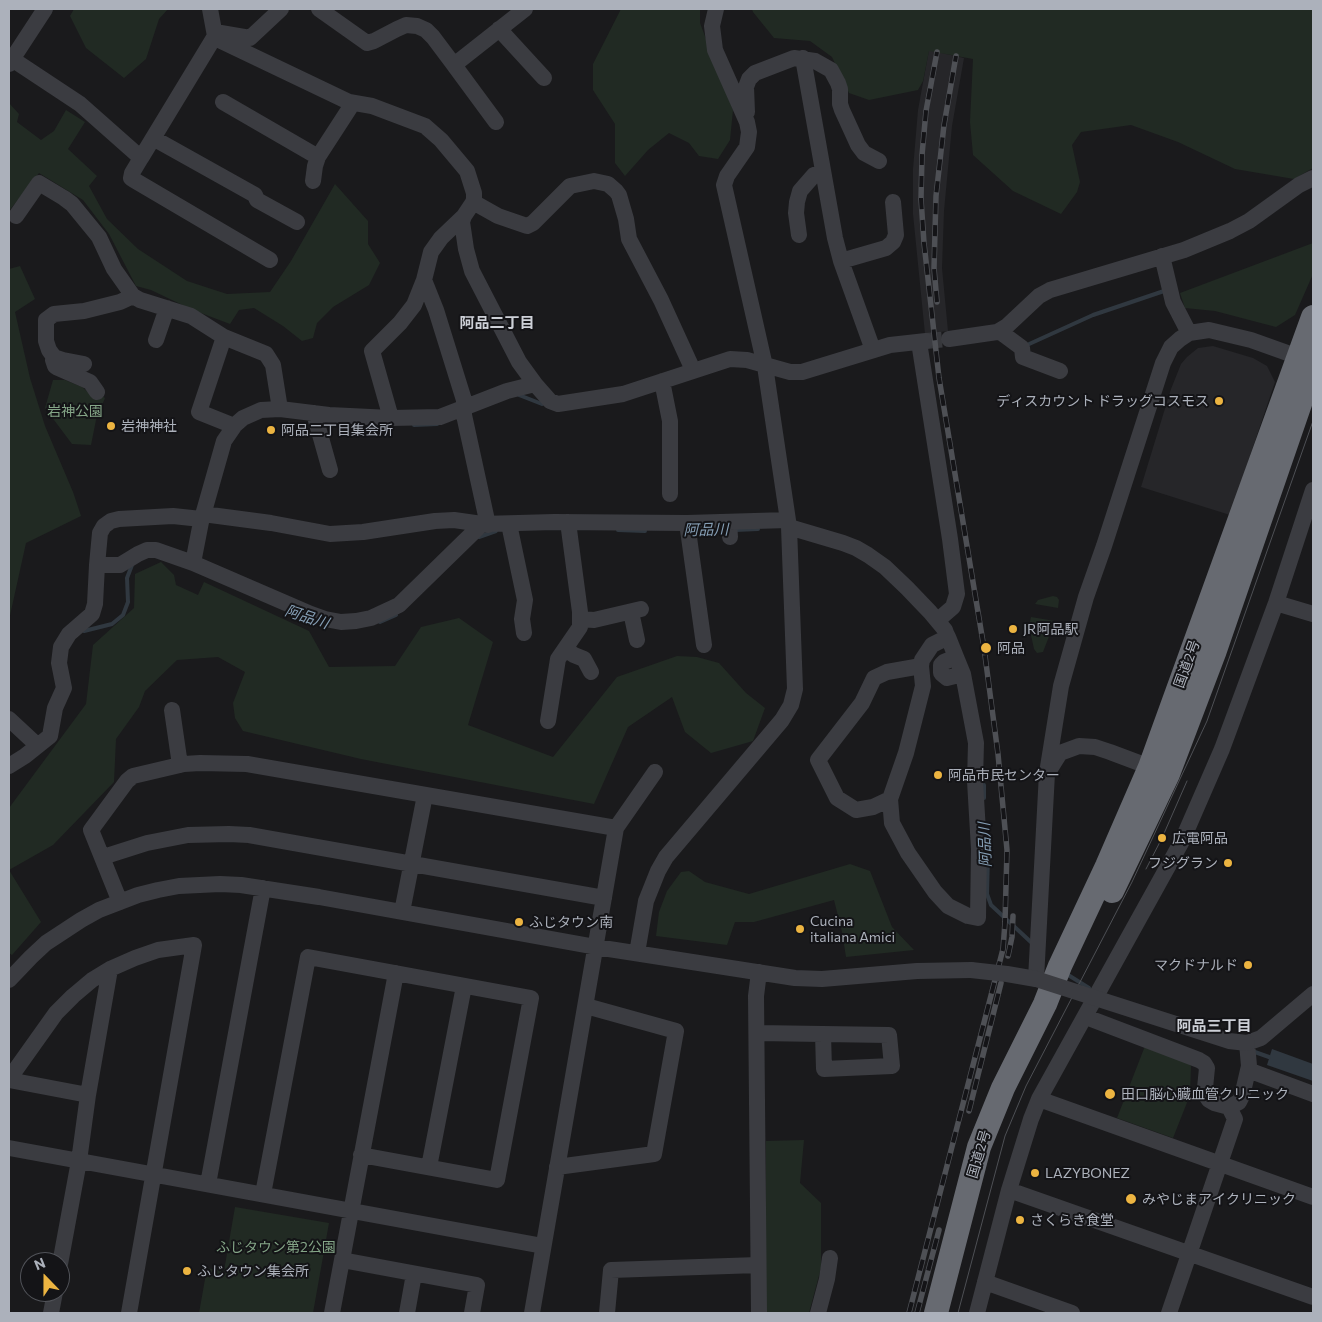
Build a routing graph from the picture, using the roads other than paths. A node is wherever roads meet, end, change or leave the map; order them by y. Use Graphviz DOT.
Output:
graph roads {
  1 [pos="44,9"];
  2 [pos="210,9"];
  3 [pos="281,9"];
  4 [pos="319,9"];
  5 [pos="525,9"];
  6 [pos="716,9"];
  7 [pos="499,29"];
  8 [pos="215,35"];
  9 [pos="802,58"];
  10 [pos="10,61"];
  11 [pos="454,65"];
  12 [pos="544,78"];
  13 [pos="223,102"];
  14 [pos="353,103"];
  15 [pos="496,122"];
  16 [pos="749,127"];
  17 [pos="153,138"];
  18 [pos="141,158"];
  19 [pos="318,158"];
  20 [pos="879,162"];
  21 [pos="823,171"];
  22 [pos="1313,178"];
  23 [pos="313,181"];
  24 [pos="893,202"];
  25 [pos="469,209"];
  26 [pos="16,216"];
  27 [pos="297,222"];
  28 [pos="799,234"];
  29 [pos="1162,256"];
  30 [pos="270,260"];
  31 [pos="841,261"];
  32 [pos="424,280"];
  33 [pos="133,296"];
  34 [pos="167,308"];
  35 [pos="1313,317"];
  36 [pos="999,331"];
  37 [pos="1189,334"];
  38 [pos="224,337"];
  39 [pos="949,339"];
  40 [pos="156,340"];
  41 [pos="874,350"];
  42 [pos="53,355"];
  43 [pos="1308,362"];
  44 [pos="84,364"];
  45 [pos="694,370"];
  46 [pos="766,371"];
  47 [pos="1060,371"];
  48 [pos="534,384"];
  49 [pos="663,385"];
  50 [pos="98,392"];
  51 [pos="280,409"];
  52 [pos="464,412"];
  53 [pos="315,418"];
  54 [pos="391,418"];
  55 [pos="234,426"];
  56 [pos="330,470"];
  57 [pos="1313,490"];
  58 [pos="670,494"];
  59 [pos="202,516"];
  60 [pos="788,523"];
  61 [pos="485,524"];
  62 [pos="509,524"];
  63 [pos="569,527"];
  64 [pos="688,528"];
  65 [pos="193,563"];
  66 [pos="97,565"];
  67 [pos="1276,603"];
  68 [pos="1313,614"];
  69 [pos="580,619"];
  70 [pos="938,620"];
  71 [pos="524,633"];
  72 [pos="948,637"];
  73 [pos="637,640"];
  74 [pos="704,645"];
  75 [pos="565,648"];
  76 [pos="921,666"];
  77 [pos="591,672"];
  78 [pos="172,710"];
  79 [pos="9,719"];
  80 [pos="548,721"];
  81 [pos="37,745"];
  82 [pos="180,765"];
  83 [pos="9,766"];
  84 [pos="1150,767"];
  85 [pos="655,772"];
  86 [pos="1047,773"];
  87 [pos="426,795"];
  88 [pos="890,799"];
  89 [pos="616,828"];
  90 [pos="102,857"];
  91 [pos="412,863"];
  92 [pos="263,888"];
  93 [pos="604,898"];
  94 [pos="120,902"];
  95 [pos="402,912"];
  96 [pos="596,947"];
  97 [pos="637,953"];
  98 [pos="110,969"];
  99 [pos="759,972"];
  100 [pos="396,973"];
  101 [pos="1036,979"];
  102 [pos="9,980"];
  103 [pos="464,986"];
  104 [pos="1313,994"];
  105 [pos="1045,1004"];
  106 [pos="586,1006"];
  107 [pos="1086,1017"];
  108 [pos="756,1033"];
  109 [pos="823,1034"];
  110 [pos="1251,1053"];
  111 [pos="9,1080"];
  112 [pos="1313,1094"];
  113 [pos="88,1096"];
  114 [pos="1039,1099"];
  115 [pos="1229,1107"];
  116 [pos="9,1148"];
  117 [pos="361,1155"];
  118 [pos="79,1161"];
  119 [pos="1220,1164"];
  120 [pos="429,1167"];
  121 [pos="557,1167"];
  122 [pos="154,1174"];
  123 [pos="208,1184"];
  124 [pos="1009,1190"];
  125 [pos="263,1194"];
  126 [pos="1313,1197"];
  127 [pos="351,1210"];
  128 [pos="543,1246"];
  129 [pos="62,1252"];
  130 [pos="1190,1252"];
  131 [pos="830,1258"];
  132 [pos="342,1260"];
  133 [pos="758,1265"];
  134 [pos="414,1274"];
  135 [pos="985,1282"];
  136 [pos="1313,1297"];
  137 [pos="129,1313"];
  138 [pos="332,1313"];
  139 [pos="407,1313"];
  140 [pos="472,1313"];
  141 [pos="532,1313"];
  142 [pos="607,1313"];
  143 [pos="759,1313"];
  144 [pos="818,1313"];
  145 [pos="936,1313"];
  146 [pos="977,1313"];
  147 [pos="1072,1313"];
  148 [pos="1169,1313"];
  1 -- 10 [label="street"];
  2 -- 8 [label="street"];
  3 -- 8 [label="street"];
  4 -- 11 [label="street"];
  5 -- 7 [label="street"];
  6 -- 16 [label="street"];
  7 -- 11 [label="street"];
  7 -- 12 [label="street"];
  8 -- 14 [label="street"];
  8 -- 17 [label="street"];
  9 -- 16 [label="street"];
  9 -- 20 [label="street"];
  9 -- 21 [label="street"];
  10 -- 18 [label="street"];
  11 -- 15 [label="street"];
  13 -- 19 [label="street"];
  14 -- 19 [label="street"];
  14 -- 25 [label="street"];
  16 -- 46 [label="street"];
  17 -- 18 [label="street"];
  17 -- 27 [label="street"];
  18 -- 30 [label="street"];
  19 -- 23 [label="street"];
  21 -- 28 [label="street"];
  21 -- 31 [label="street"];
  22 -- 29 [label="street"];
  24 -- 31 [label="street"];
  25 -- 32 [label="street"];
  25 -- 45 [label="street"];
  25 -- 48 [label="street"];
  26 -- 33 [label="street"];
  29 -- 36 [label="street"];
  29 -- 37 [label="street"];
  31 -- 41 [label="street"];
  32 -- 52 [label="street"];
  32 -- 54 [label="street"];
  33 -- 34 [label="street"];
  33 -- 42 [label="street"];
  34 -- 38 [label="street"];
  34 -- 40 [label="street"];
  35 -- 43 [label="highway, 国道2号"];
  36 -- 39 [label="street"];
  36 -- 47 [label="street"];
  37 -- 43 [label="street"];
  37 -- 86 [label="street"];
  38 -- 51 [label="street"];
  38 -- 55 [label="street"];
  41 -- 46 [label="street"];
  41 -- 70 [label="street"];
  42 -- 44 [label="street"];
  42 -- 50 [label="street"];
  43 -- 84 [label="highway, 国道2号"];
  43 -- 105 [label="highway, 国道2号"];
  45 -- 46 [label="street"];
  45 -- 49 [label="street"];
  46 -- 60 [label="street"];
  48 -- 49 [label="street"];
  48 -- 52 [label="street"];
  49 -- 58 [label="street"];
  51 -- 53 [label="street"];
  51 -- 55 [label="street"];
  52 -- 54 [label="street"];
  52 -- 61 [label="street"];
  53 -- 54 [label="street"];
  53 -- 56 [label="street"];
  55 -- 59 [label="street"];
  57 -- 67 [label="street"];
  59 -- 61 [label="street"];
  59 -- 65 [label="street"];
  59 -- 66 [label="street"];
  60 -- 64 [label="street"];
  60 -- 70 [label="street"];
  60 -- 97 [label="street"];
  61 -- 62 [label="street"];
  61 -- 65 [label="street"];
  62 -- 63 [label="street"];
  62 -- 71 [label="street"];
  63 -- 64 [label="street"];
  63 -- 69 [label="street"];
  64 -- 74 [label="street"];
  65 -- 66 [label="street"];
  66 -- 81 [label="street"];
  67 -- 68 [label="street"];
  67 -- 107 [label="street"];
  69 -- 73 [label="street"];
  69 -- 75 [label="street"];
  70 -- 72 [label="street"];
  72 -- 76 [label="street"];
  72 -- 88 [label="street"];
  75 -- 77 [label="street"];
  75 -- 80 [label="street"];
  76 -- 88 [label="street"];
  76 -- 88 [label="street"];
  78 -- 82 [label="street"];
  79 -- 81 [label="street"];
  81 -- 83 [label="street"];
  82 -- 87 [label="street"];
  82 -- 90 [label="street"];
  84 -- 86 [label="street"];
  84 -- 105 [label="highway, 国道2号"];
  85 -- 89 [label="street"];
  86 -- 101 [label="street"];
  87 -- 89 [label="street"];
  87 -- 91 [label="street"];
  89 -- 93 [label="street"];
  90 -- 91 [label="street"];
  90 -- 94 [label="street"];
  91 -- 93 [label="street"];
  91 -- 95 [label="street"];
  92 -- 94 [label="street"];
  92 -- 95 [label="street"];
  92 -- 123 [label="street"];
  93 -- 96 [label="street"];
  94 -- 102 [label="street"];
  95 -- 96 [label="street"];
  96 -- 97 [label="street"];
  96 -- 106 [label="street"];
  97 -- 99 [label="street"];
  98 -- 111 [label="street"];
  98 -- 113 [label="street"];
  98 -- 122 [label="street"];
  99 -- 101 [label="street, bridge"];
  99 -- 108 [label="street"];
  100 -- 103 [label="street"];
  100 -- 117 [label="street"];
  100 -- 125 [label="street"];
  101 -- 110 [label="street, bridge"];
  103 -- 120 [label="street"];
  103 -- 120 [label="street"];
  104 -- 110 [label="street"];
  105 -- 145 [label="highway, 国道2号"];
  106 -- 121 [label="street"];
  106 -- 121 [label="street"];
  107 -- 114 [label="street"];
  107 -- 115 [label="street"];
  108 -- 109 [label="street"];
  108 -- 133 [label="street"];
  110 -- 112 [label="street"];
  110 -- 115 [label="street"];
  111 -- 113 [label="street"];
  113 -- 118 [label="street"];
  114 -- 119 [label="street"];
  114 -- 124 [label="street"];
  115 -- 119 [label="street"];
  116 -- 118 [label="street"];
  117 -- 120 [label="street"];
  117 -- 127 [label="street"];
  118 -- 122 [label="street"];
  118 -- 129 [label="street"];
  119 -- 126 [label="street"];
  119 -- 130 [label="street"];
  121 -- 128 [label="street"];
  122 -- 123 [label="street"];
  122 -- 137 [label="street"];
  123 -- 125 [label="street"];
  124 -- 130 [label="street"];
  124 -- 135 [label="street"];
  125 -- 127 [label="street"];
  127 -- 128 [label="street"];
  127 -- 132 [label="street"];
  128 -- 141 [label="street"];
  130 -- 136 [label="street"];
  130 -- 148 [label="street"];
  131 -- 144 [label="street"];
  132 -- 134 [label="street"];
  132 -- 138 [label="street"];
  133 -- 142 [label="street"];
  133 -- 143 [label="street"];
  134 -- 139 [label="street"];
  134 -- 140 [label="street"];
  135 -- 146 [label="street"];
  135 -- 147 [label="street"];
}
